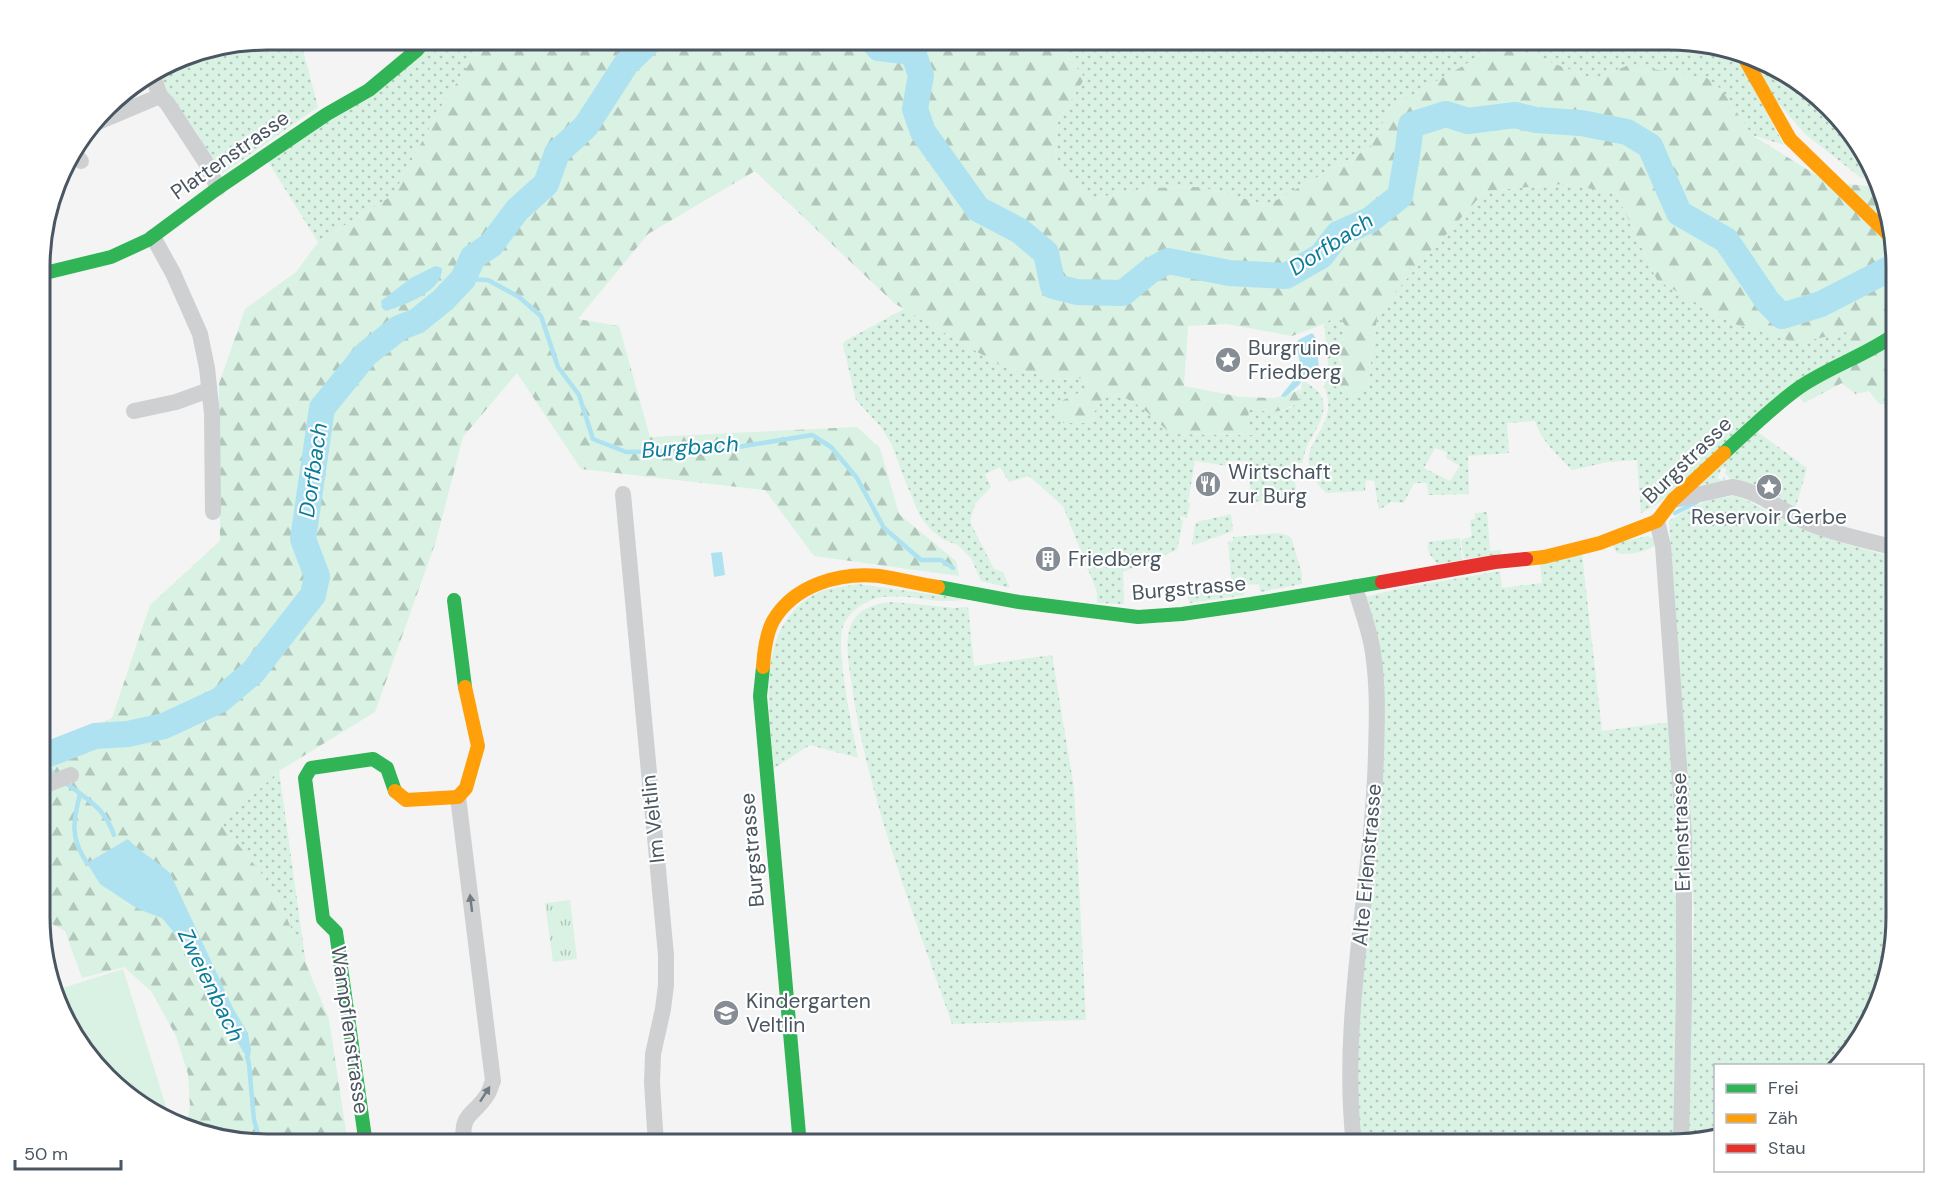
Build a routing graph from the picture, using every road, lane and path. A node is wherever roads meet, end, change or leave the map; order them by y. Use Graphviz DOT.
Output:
graph roads {
  1 [pos="417,50"];
  2 [pos="1748,64"];
  3 [pos="155,81"];
  4 [pos="160,96"];
  5 [pos="108,118"];
  6 [pos="218,188"];
  7 [pos="1883,229"];
  8 [pos="153,237"];
  9 [pos="50,271"];
  10 [pos="1886,341"];
  11 [pos="209,390"];
  12 [pos="134,411"];
  13 [pos="623,494"];
  14 [pos="1673,500"];
  15 [pos="213,512"];
  16 [pos="1657,521"];
  17 [pos="1886,545"];
  18 [pos="1355,587"];
  19 [pos="454,600"];
  20 [pos="71,775"];
  21 [pos="50,783"];
  22 [pos="458,797"];
  23 [pos="1681,1134"];
  24 [pos="365,1135"];
  25 [pos="463,1135"];
  26 [pos="655,1135"];
  27 [pos="799,1135"];
  28 [pos="1353,1135"];
  1 -- 6 [label="street, Plattenstrasse"];
  2 -- 7 [label="street"];
  3 -- 4 [label="street"];
  4 -- 5 [label="street"];
  4 -- 6 [label="street"];
  6 -- 8 [label="street, Plattenstrasse"];
  8 -- 9 [label="street, Plattenstrasse"];
  8 -- 11 [label="street"];
  10 -- 14 [label="street, Burgstrasse"];
  11 -- 12 [label="street"];
  11 -- 15 [label="street"];
  13 -- 26 [label="street, Im Veltlin"];
  14 -- 16 [label="street, Burgstrasse"];
  14 -- 17 [label="street"];
  16 -- 18 [label="street, Burgstrasse"];
  16 -- 23 [label="street, Erlenstrasse"];
  18 -- 27 [label="street, Burgstrasse"];
  18 -- 28 [label="street, Alte Erlenstrasse"];
  19 -- 22 [label="street"];
  20 -- 21 [label="street"];
  22 -- 24 [label="street, Wampflenstrasse"];
  25 -- 22 [label="street, one-way"];
}
